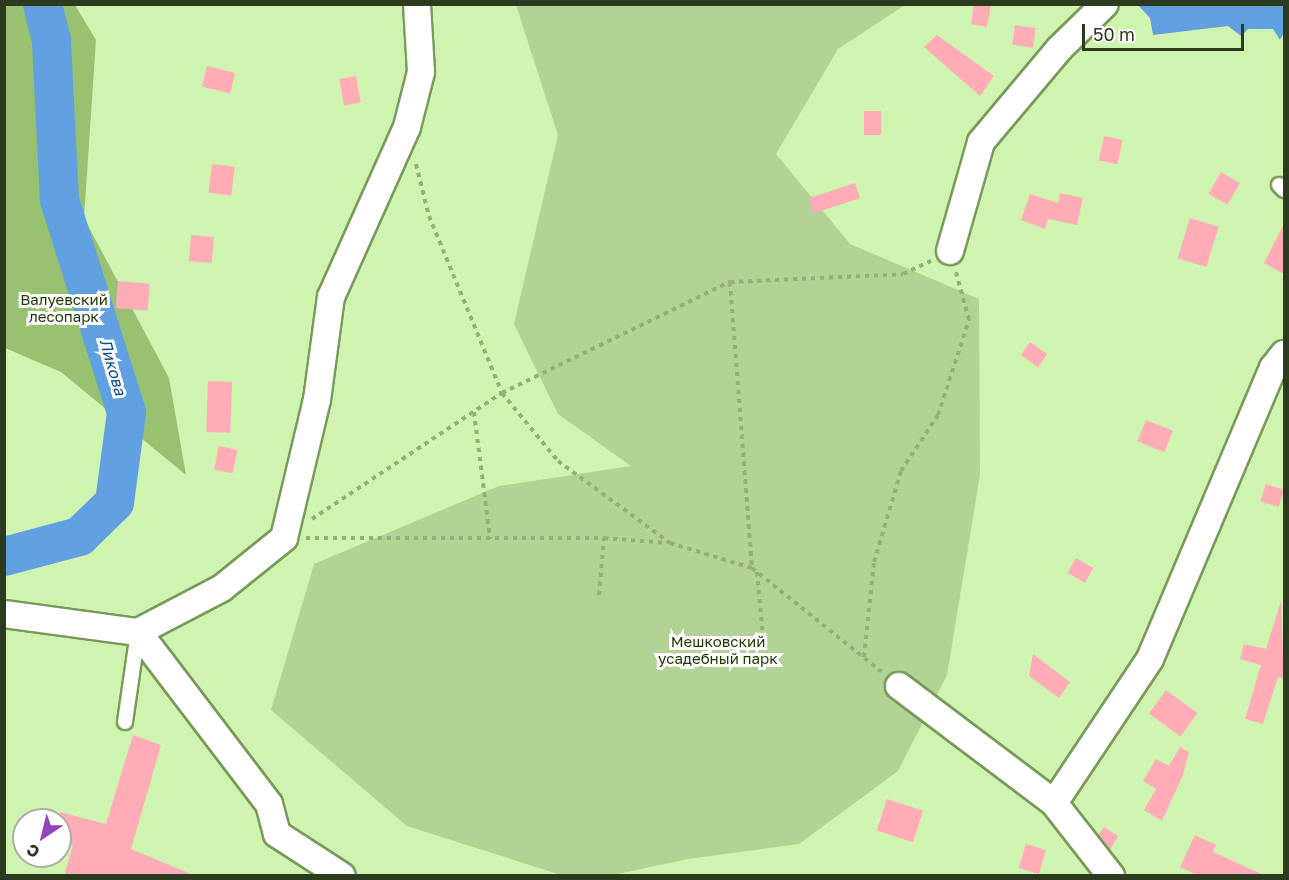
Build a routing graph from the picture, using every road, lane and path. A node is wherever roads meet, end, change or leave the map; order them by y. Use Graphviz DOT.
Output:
graph roads {
  1 [pos="417,4"];
  2 [pos="1105,4"];
  3 [pos="407,127"];
  4 [pos="950,251"];
  5 [pos="730,282"];
  6 [pos="1284,354"];
  7 [pos="502,393"];
  8 [pos="474,412"];
  9 [pos="284,538"];
  10 [pos="604,538"];
  11 [pos="490,539"];
  12 [pos="670,543"];
  13 [pos="752,568"];
  14 [pos="757,571"];
  15 [pos="600,595"];
  16 [pos="4,614"];
  17 [pos="138,632"];
  18 [pos="864,657"];
  19 [pos="765,658"];
  20 [pos="899,686"];
  21 [pos="125,722"];
  22 [pos="1054,803"];
  23 [pos="342,876"];
  24 [pos="1111,876"];
  1 -- 3 [label="street"];
  2 -- 4 [label="street"];
  3 -- 7 [label="path"];
  3 -- 9 [label="street"];
  4 -- 5 [label="path"];
  4 -- 18 [label="path"];
  5 -- 7 [label="path"];
  5 -- 13 [label="path"];
  6 -- 22 [label="street"];
  7 -- 8 [label="path"];
  7 -- 12 [label="path"];
  8 -- 9 [label="path"];
  8 -- 11 [label="path"];
  9 -- 11 [label="path"];
  9 -- 17 [label="street"];
  10 -- 11 [label="path"];
  10 -- 12 [label="path"];
  10 -- 15 [label="path"];
  12 -- 13 [label="path"];
  13 -- 14 [label="path"];
  14 -- 18 [label="path"];
  14 -- 19 [label="path"];
  16 -- 17 [label="street"];
  17 -- 21 [label="lane"];
  17 -- 23 [label="street"];
  18 -- 20 [label="path"];
  20 -- 22 [label="street"];
  22 -- 24 [label="street"];
}
